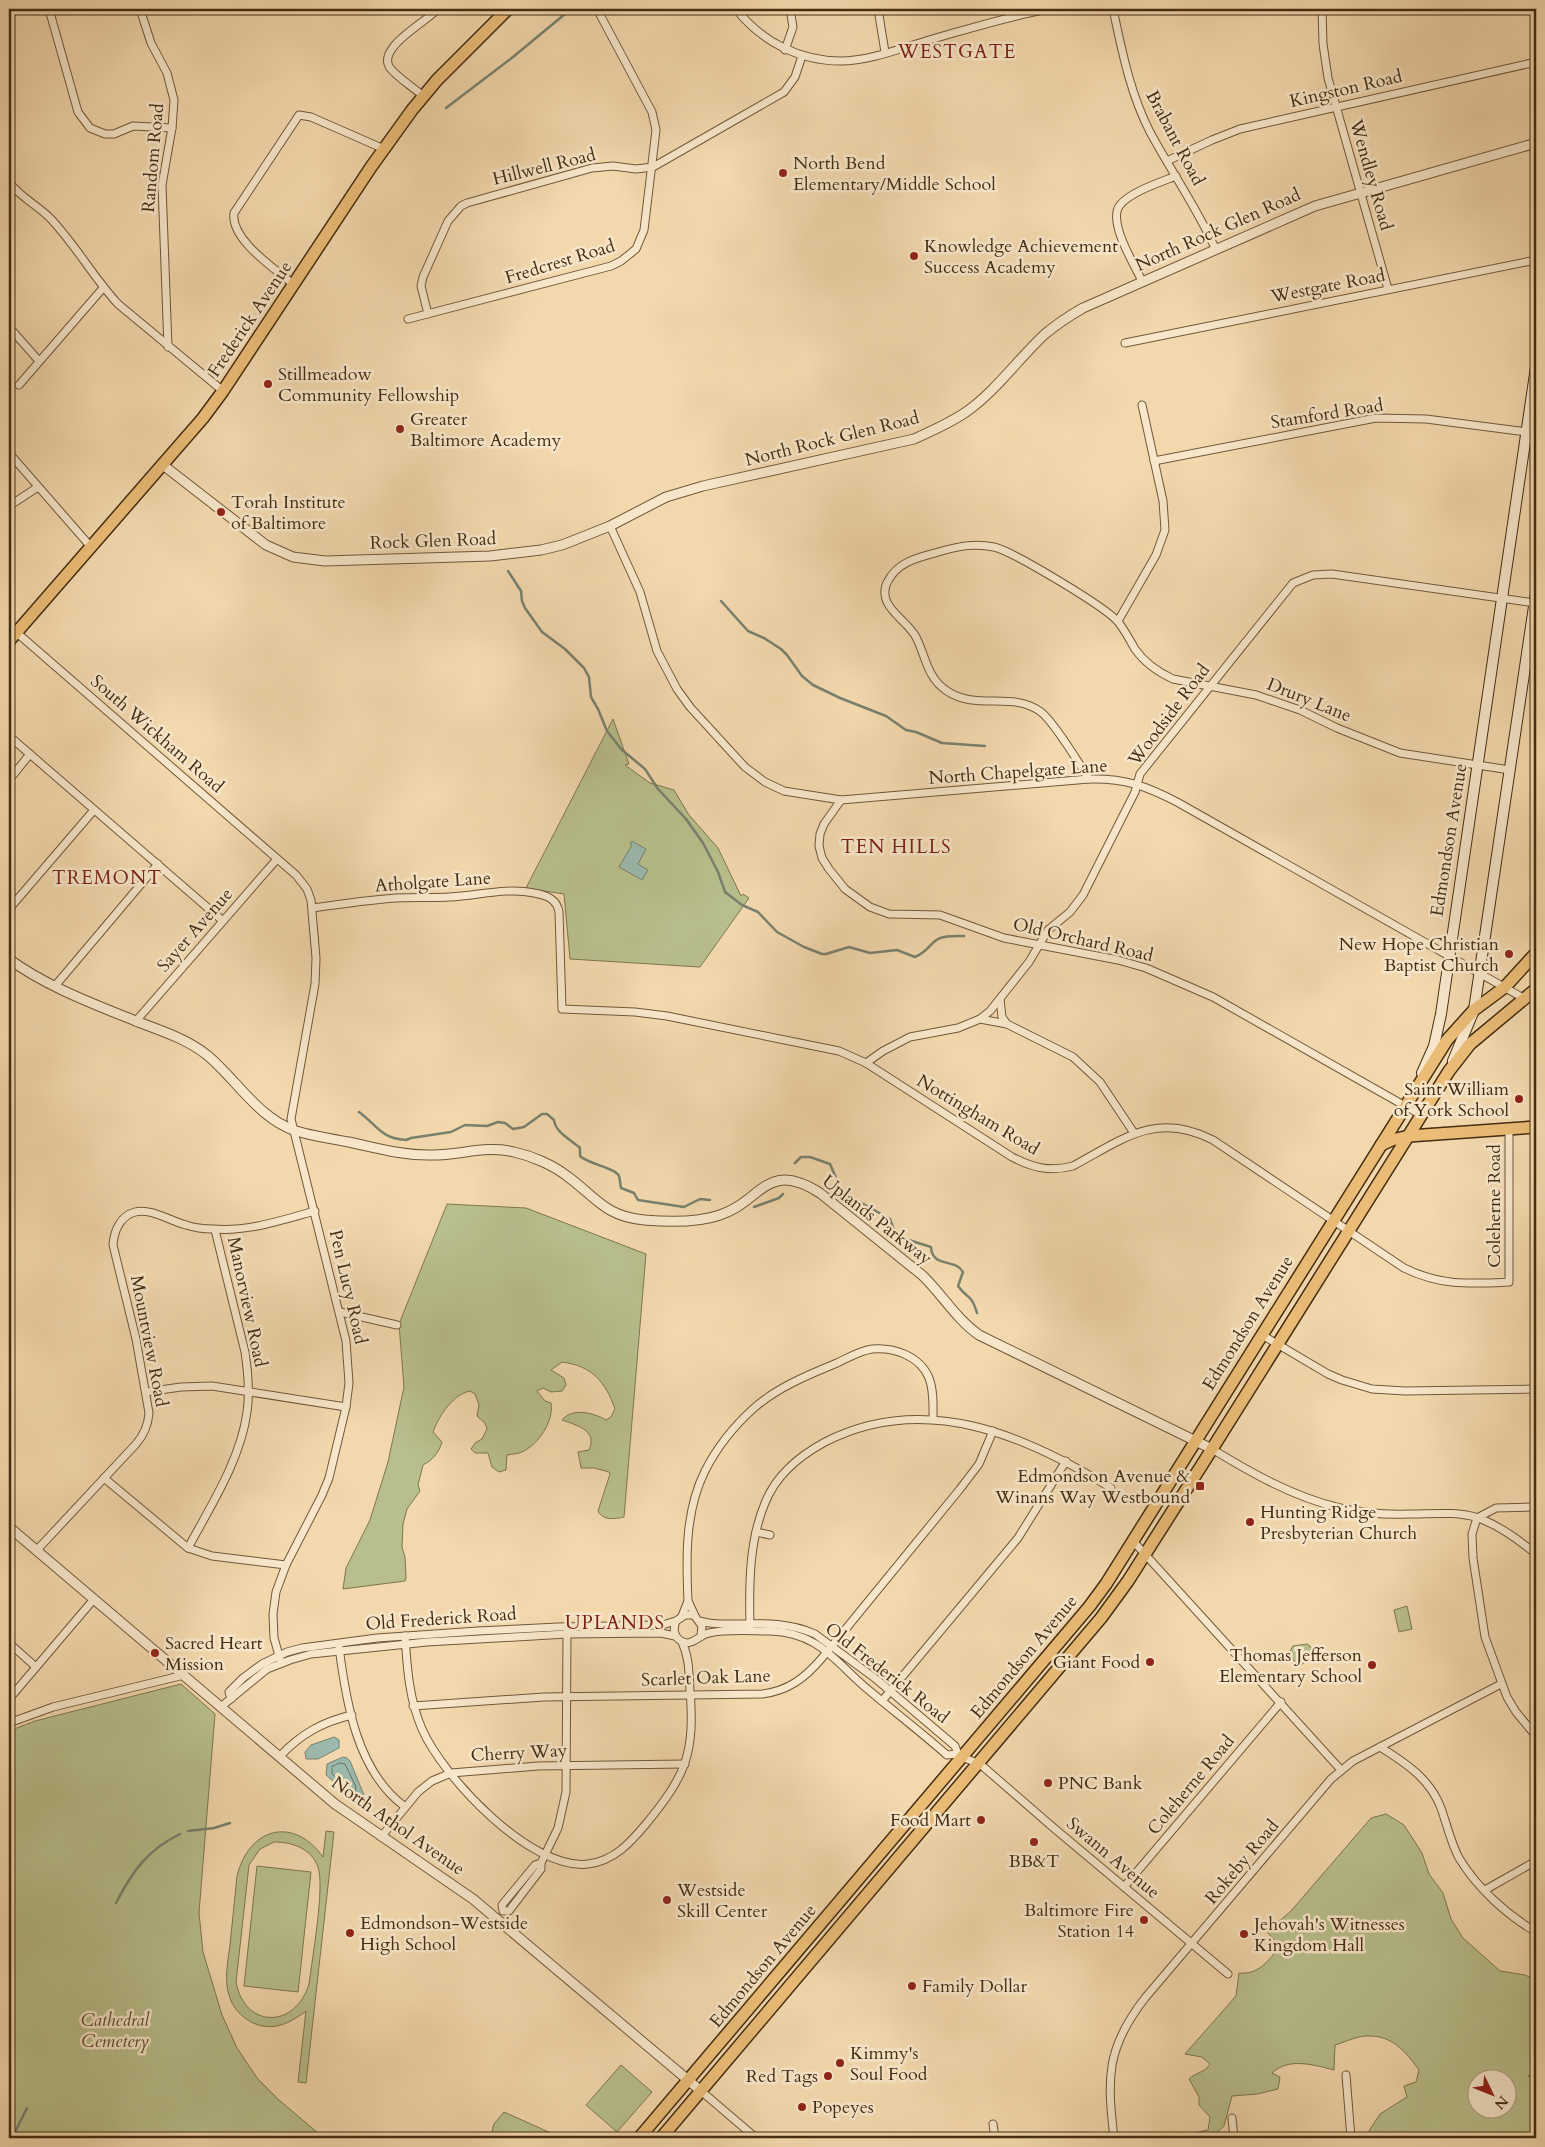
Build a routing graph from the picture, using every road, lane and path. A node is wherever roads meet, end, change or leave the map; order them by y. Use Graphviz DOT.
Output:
graph roads {
  1 [pos="49,9"];
  2 [pos="140,9"];
  3 [pos="438,9"];
  4 [pos="508,9"];
  5 [pos="597,9"];
  6 [pos="736,9"];
  7 [pos="790,9"];
  8 [pos="878,9"];
  9 [pos="1047,9"];
  10 [pos="1113,9"];
  11 [pos="1322,9"];
  12 [pos="1010,12"];
  13 [pos="785,50"];
  14 [pos="885,52"];
  15 [pos="802,56"];
  16 [pos="1536,62"];
  17 [pos="423,96"];
  18 [pos="1336,107"];
  19 [pos="172,128"];
  20 [pos="1536,143"];
  21 [pos="384,149"];
  22 [pos="1167,160"];
  23 [pos="653,166"];
  24 [pos="1176,176"];
  25 [pos="9,182"];
  26 [pos="1360,192"];
  27 [pos="1215,248"];
  28 [pos="1536,260"];
  29 [pos="1142,281"];
  30 [pos="294,285"];
  31 [pos="103,288"];
  32 [pos="1388,289"];
  33 [pos="428,314"];
  34 [pos="408,319"];
  35 [pos="9,326"];
  36 [pos="1126,342"];
  37 [pos="168,347"];
  38 [pos="39,361"];
  39 [pos="1536,367"];
  40 [pos="19,385"];
  41 [pos="223,391"];
  42 [pos="1142,405"];
  43 [pos="1532,434"];
  44 [pos="9,453"];
  45 [pos="1154,461"];
  46 [pos="163,465"];
  47 [pos="38,487"];
  48 [pos="9,506"];
  49 [pos="610,526"];
  50 [pos="91,547"];
  51 [pos="1536,598"];
  52 [pos="1502,599"];
  53 [pos="1118,622"];
  54 [pos="13,637"];
  55 [pos="1209,686"];
  56 [pos="9,736"];
  57 [pos="30,754"];
  58 [pos="1478,765"];
  59 [pos="1510,770"];
  60 [pos="1089,779"];
  61 [pos="9,780"];
  62 [pos="1138,784"];
  63 [pos="841,800"];
  64 [pos="94,810"];
  65 [pos="277,859"];
  66 [pos="158,864"];
  67 [pos="554,900"];
  68 [pos="312,908"];
  69 [pos="9,909"];
  70 [pos="223,921"];
  71 [pos="1039,945"];
  72 [pos="1536,953"];
  73 [pos="1450,956"];
  74 [pos="9,959"];
  75 [pos="1480,973"];
  76 [pos="55,986"];
  77 [pos="1505,987"];
  78 [pos="1536,989"];
  79 [pos="1000,999"];
  80 [pos="1525,999"];
  81 [pos="1474,1010"];
  82 [pos="980,1019"];
  83 [pos="136,1021"];
  84 [pos="1007,1024"];
  85 [pos="866,1064"];
  86 [pos="1449,1071"];
  87 [pos="1414,1091"];
  88 [pos="1405,1105"];
  89 [pos="1421,1115"];
  90 [pos="1536,1127"];
  91 [pos="1509,1129"];
  92 [pos="295,1131"];
  93 [pos="1134,1133"];
  94 [pos="1409,1136"];
  95 [pos="1380,1146"];
  96 [pos="315,1211"];
  97 [pos="1333,1220"];
  98 [pos="216,1230"];
  99 [pos="1349,1231"];
  100 [pos="1509,1282"];
  101 [pos="340,1312"];
  102 [pos="396,1324"];
  103 [pos="1262,1335"];
  104 [pos="1277,1344"];
  105 [pos="1536,1390"];
  106 [pos="248,1391"];
  107 [pos="146,1392"];
  108 [pos="346,1407"];
  109 [pos="933,1419"];
  110 [pos="994,1431"];
  111 [pos="1196,1440"];
  112 [pos="1212,1449"];
  113 [pos="1066,1461"];
  114 [pos="104,1478"];
  115 [pos="1111,1488"];
  116 [pos="1536,1507"];
  117 [pos="1477,1518"];
  118 [pos="9,1527"];
  119 [pos="756,1532"];
  120 [pos="770,1535"];
  121 [pos="1133,1541"];
  122 [pos="188,1548"];
  123 [pos="36,1551"];
  124 [pos="1145,1554"];
  125 [pos="1536,1554"];
  126 [pos="286,1565"];
  127 [pos="94,1599"];
  128 [pos="688,1601"];
  129 [pos="682,1616"];
  130 [pos="698,1619"];
  131 [pos="676,1621"];
  132 [pos="750,1628"];
  133 [pos="567,1630"];
  134 [pos="701,1635"];
  135 [pos="676,1636"];
  136 [pos="406,1640"];
  137 [pos="338,1642"];
  138 [pos="682,1642"];
  139 [pos="694,1642"];
  140 [pos="9,1643"];
  141 [pos="832,1646"];
  142 [pos="339,1651"];
  143 [pos="827,1652"];
  144 [pos="688,1658"];
  145 [pos="280,1659"];
  146 [pos="36,1667"];
  147 [pos="184,1675"];
  148 [pos="1501,1684"];
  149 [pos="891,1690"];
  150 [pos="690,1695"];
  151 [pos="567,1697"];
  152 [pos="9,1699"];
  153 [pos="882,1701"];
  154 [pos="1281,1702"];
  155 [pos="222,1706"];
  156 [pos="414,1706"];
  157 [pos="352,1715"];
  158 [pos="9,1723"];
  159 [pos="1536,1736"];
  160 [pos="1380,1747"];
  161 [pos="280,1756"];
  162 [pos="960,1756"];
  163 [pos="685,1764"];
  164 [pos="980,1764"];
  165 [pos="567,1766"];
  166 [pos="1341,1770"];
  167 [pos="451,1773"];
  168 [pos="404,1806"];
  169 [pos="381,1837"];
  170 [pos="546,1856"];
  171 [pos="1536,1861"];
  172 [pos="1124,1887"];
  173 [pos="1485,1890"];
  174 [pos="497,1919"];
  175 [pos="1536,1932"];
  176 [pos="1192,1944"];
  177 [pos="1228,1974"];
  178 [pos="1346,2075"];
  179 [pos="689,2080"];
  180 [pos="701,2091"];
  181 [pos="1232,2118"];
  182 [pos="993,2124"];
  183 [pos="639,2138"];
  184 [pos="661,2138"];
  185 [pos="756,2138"];
  186 [pos="995,2138"];
  187 [pos="1114,2138"];
  188 [pos="1234,2138"];
  189 [pos="1351,2138"];
  1 -- 19 [label="street"];
  2 -- 19 [label="street, Random Road"];
  3 -- 17 [label="street"];
  4 -- 17 [label="main road, Frederick Avenue"];
  5 -- 23 [label="street, Fredcrest Road"];
  6 -- 13 [label="street"];
  7 -- 13 [label="street"];
  8 -- 14 [label="street"];
  9 -- 12 [label="street"];
  10 -- 22 [label="street, Brabant Road"];
  11 -- 18 [label="street, Wendley Road"];
  12 -- 14 [label="street"];
  13 -- 15 [label="street"];
  14 -- 15 [label="street"];
  15 -- 23 [label="street, Hillwell Road"];
  16 -- 18 [label="street, Kingston Road"];
  17 -- 21 [label="main road, Frederick Avenue"];
  18 -- 22 [label="street, Kingston Road"];
  18 -- 26 [label="street, Wendley Road"];
  19 -- 37 [label="street, Random Road"];
  20 -- 26 [label="street, North Rock Glen Road"];
  21 -- 30 [label="main road, Frederick Avenue"];
  21 -- 30 [label="street"];
  22 -- 24 [label="street, Brabant Road"];
  23 -- 33 [label="street, Fredcrest Road"];
  23 -- 33 [label="street, Hillwell Road"];
  24 -- 27 [label="street, Brabant Road"];
  24 -- 29 [label="street"];
  25 -- 31 [label="street"];
  26 -- 27 [label="street, North Rock Glen Road"];
  26 -- 32 [label="street, Wendley Road"];
  27 -- 29 [label="street, North Rock Glen Road"];
  28 -- 32 [label="street, Westgate Road"];
  29 -- 49 [label="street, North Rock Glen Road"];
  30 -- 41 [label="main road, Frederick Avenue"];
  31 -- 37 [label="street"];
  31 -- 38 [label="street"];
  32 -- 36 [label="street, Westgate Road"];
  33 -- 34 [label="street, Fredcrest Road"];
  35 -- 38 [label="street"];
  37 -- 41 [label="street"];
  38 -- 40 [label="street"];
  39 -- 43 [label="main road, Edmondson Avenue"];
  41 -- 46 [label="main road, Frederick Avenue"];
  42 -- 45 [label="street"];
  43 -- 45 [label="street, Stamford Road"];
  43 -- 52 [label="main road, Edmondson Avenue"];
  44 -- 47 [label="street"];
  45 -- 53 [label="street"];
  46 -- 49 [label="street, Rock Glen Road"];
  46 -- 50 [label="main road, Frederick Avenue"];
  47 -- 48 [label="street"];
  47 -- 50 [label="street"];
  49 -- 63 [label="street, North Chapelgate Lane"];
  50 -- 54 [label="main road, Frederick Avenue"];
  51 -- 52 [label="street, Woodside Road"];
  51 -- 59 [label="main road, Edmondson Avenue"];
  52 -- 55 [label="street, Woodside Road"];
  52 -- 58 [label="main road, Edmondson Avenue"];
  53 -- 55 [label="street, Drury Lane"];
  53 -- 60 [label="street, Drury Lane"];
  54 -- 65 [label="street, South Wickham Road"];
  55 -- 58 [label="street, Drury Lane"];
  55 -- 62 [label="street, Woodside Road"];
  56 -- 57 [label="street"];
  57 -- 61 [label="street"];
  57 -- 64 [label="street"];
  58 -- 59 [label="street, Drury Lane"];
  58 -- 73 [label="main road, Edmondson Avenue"];
  59 -- 75 [label="main road, Edmondson Avenue"];
  60 -- 62 [label="street, North Chapelgate Lane"];
  60 -- 63 [label="street, North Chapelgate Lane"];
  62 -- 71 [label="street, Woodside Road"];
  62 -- 73 [label="street, North Chapelgate Lane"];
  63 -- 71 [label="street, Old Orchard Road"];
  64 -- 66 [label="street"];
  64 -- 69 [label="street"];
  65 -- 68 [label="street, South Wickham Road"];
  65 -- 70 [label="street, Sayer Avenue"];
  66 -- 70 [label="street"];
  66 -- 76 [label="street"];
  67 -- 68 [label="street, Atholgate Lane"];
  67 -- 85 [label="street, Nottingham Road"];
  68 -- 92 [label="street, Pen Lucy Road"];
  70 -- 83 [label="street, Sayer Avenue"];
  71 -- 79 [label="street, Woodside Road"];
  71 -- 88 [label="street, Old Orchard Road"];
  72 -- 77 [label="main road"];
  73 -- 75 [label="street, North Chapelgate Lane"];
  73 -- 87 [label="main road, Edmondson Avenue"];
  74 -- 76 [label="street, Uplands Parkway"];
  75 -- 77 [label="street, North Chapelgate Lane"];
  75 -- 81 [label="main road, Edmondson Avenue"];
  76 -- 83 [label="street, Uplands Parkway"];
  77 -- 80 [label="street, North Chapelgate Lane"];
  77 -- 81 [label="main road"];
  78 -- 80 [label="main road"];
  79 -- 82 [label="street, Woodside Road"];
  79 -- 84 [label="street"];
  80 -- 86 [label="main road"];
  81 -- 86 [label="main road, Edmondson Avenue"];
  81 -- 87 [label="main road"];
  82 -- 84 [label="street"];
  82 -- 85 [label="street, Woodside Road"];
  83 -- 92 [label="street, Uplands Parkway"];
  84 -- 93 [label="street"];
  85 -- 93 [label="street, Nottingham Road"];
  86 -- 89 [label="main road, Edmondson Avenue"];
  87 -- 88 [label="main road, Edmondson Avenue"];
  88 -- 89 [label="street, Old Orchard Road"];
  88 -- 95 [label="main road, Edmondson Avenue"];
  89 -- 94 [label="main road, Edmondson Avenue"];
  90 -- 91 [label="main road"];
  91 -- 94 [label="main road"];
  91 -- 100 [label="street, Coleherne Road"];
  92 -- 96 [label="street, Pen Lucy Road"];
  92 -- 111 [label="street, Uplands Parkway"];
  93 -- 97 [label="street, Nottingham Road"];
  94 -- 95 [label="main road"];
  94 -- 99 [label="main road, Edmondson Avenue"];
  95 -- 97 [label="main road, Edmondson Avenue"];
  96 -- 98 [label="street"];
  96 -- 101 [label="street, Pen Lucy Road"];
  97 -- 99 [label="street, Nottingham Road"];
  97 -- 103 [label="main road, Edmondson Avenue"];
  98 -- 106 [label="street, Manorview Road"];
  98 -- 107 [label="street, Mountview Road"];
  99 -- 100 [label="street, Nottingham Road"];
  99 -- 104 [label="main road, Edmondson Avenue"];
  101 -- 102 [label="street"];
  101 -- 108 [label="street, Pen Lucy Road"];
  103 -- 104 [label="street"];
  103 -- 111 [label="main road, Edmondson Avenue"];
  104 -- 105 [label="street"];
  104 -- 112 [label="main road, Edmondson Avenue"];
  106 -- 107 [label="street"];
  106 -- 108 [label="street"];
  106 -- 122 [label="street, Manorview Road"];
  107 -- 114 [label="street, Mountview Road"];
  108 -- 126 [label="street, Pen Lucy Road"];
  109 -- 110 [label="street"];
  109 -- 119 [label="street"];
  109 -- 128 [label="street"];
  110 -- 113 [label="street"];
  110 -- 141 [label="street, Scarlet Oak Lane"];
  111 -- 112 [label="street, Uplands Parkway"];
  111 -- 121 [label="main road, Edmondson Avenue"];
  112 -- 117 [label="street"];
  112 -- 124 [label="main road, Edmondson Avenue"];
  113 -- 115 [label="street"];
  113 -- 149 [label="street"];
  114 -- 122 [label="street"];
  114 -- 123 [label="street, Mountview Road"];
  116 -- 117 [label="street"];
  117 -- 125 [label="street"];
  117 -- 148 [label="street"];
  118 -- 123 [label="street, North Athol Avenue"];
  119 -- 120 [label="street"];
  119 -- 132 [label="street"];
  121 -- 124 [label="street"];
  121 -- 162 [label="main road, Edmondson Avenue"];
  122 -- 126 [label="street"];
  123 -- 127 [label="street, North Athol Avenue"];
  124 -- 154 [label="street"];
  124 -- 164 [label="main road, Edmondson Avenue"];
  126 -- 145 [label="street, Pen Lucy Road"];
  127 -- 146 [label="street"];
  127 -- 147 [label="street, North Athol Avenue"];
  128 -- 129 [label="street"];
  128 -- 130 [label="street"];
  129 -- 130 [label="street, Old Frederick Road"];
  129 -- 131 [label="street"];
  130 -- 132 [label="street, Old Frederick Road"];
  130 -- 134 [label="street"];
  131 -- 133 [label="street, Old Frederick Road"];
  131 -- 135 [label="street"];
  132 -- 134 [label="street, Old Frederick Road"];
  132 -- 141 [label="street, Old Frederick Road"];
  132 -- 143 [label="street, Old Frederick Road"];
  133 -- 135 [label="street, Old Frederick Road"];
  133 -- 136 [label="street, Old Frederick Road"];
  133 -- 151 [label="street"];
  134 -- 139 [label="street"];
  135 -- 138 [label="street"];
  136 -- 137 [label="street, Old Frederick Road"];
  136 -- 142 [label="street, Old Frederick Road"];
  136 -- 156 [label="street"];
  137 -- 142 [label="street"];
  137 -- 145 [label="street, Old Frederick Road"];
  138 -- 139 [label="street"];
  138 -- 144 [label="street"];
  139 -- 144 [label="street"];
  140 -- 146 [label="street"];
  141 -- 143 [label="street, Scarlet Oak Lane"];
  141 -- 149 [label="street, Old Frederick Road"];
  142 -- 145 [label="street, Old Frederick Road"];
  142 -- 157 [label="street"];
  143 -- 150 [label="street, Scarlet Oak Lane"];
  143 -- 153 [label="street, Old Frederick Road"];
  144 -- 150 [label="street"];
  145 -- 155 [label="street, Old Frederick Road"];
  146 -- 152 [label="street"];
  147 -- 155 [label="street, North Athol Avenue"];
  147 -- 158 [label="street"];
  148 -- 159 [label="street"];
  148 -- 160 [label="street, Rokeby Road"];
  149 -- 153 [label="street"];
  149 -- 162 [label="street, Old Frederick Road"];
  150 -- 151 [label="street, Scarlet Oak Lane"];
  150 -- 163 [label="street"];
  151 -- 156 [label="street, Scarlet Oak Lane"];
  151 -- 165 [label="street"];
  153 -- 162 [label="street, Old Frederick Road"];
  154 -- 166 [label="street"];
  154 -- 172 [label="street, Coleherne Road"];
  155 -- 161 [label="street, North Athol Avenue"];
  156 -- 167 [label="street"];
  157 -- 161 [label="street"];
  157 -- 168 [label="street"];
  160 -- 166 [label="street, Rokeby Road"];
  160 -- 173 [label="street"];
  161 -- 169 [label="street, North Athol Avenue"];
  162 -- 164 [label="street, Old Frederick Road"];
  162 -- 179 [label="main road, Edmondson Avenue"];
  163 -- 165 [label="street, Cherry Way"];
  163 -- 170 [label="street"];
  164 -- 172 [label="street, Swann Avenue"];
  164 -- 180 [label="main road, Edmondson Avenue"];
  165 -- 167 [label="street, Cherry Way"];
  165 -- 170 [label="street"];
  166 -- 176 [label="street, Rokeby Road"];
  167 -- 168 [label="street, Cherry Way"];
  167 -- 170 [label="street"];
  168 -- 169 [label="street, Cherry Way"];
  169 -- 174 [label="street, North Athol Avenue"];
  170 -- 174 [label="street"];
  171 -- 173 [label="street"];
  172 -- 176 [label="street, Swann Avenue"];
  173 -- 175 [label="street"];
  174 -- 179 [label="street, North Athol Avenue"];
  176 -- 177 [label="street, Swann Avenue"];
  176 -- 187 [label="street, Rokeby Road"];
  178 -- 189 [label="street"];
  179 -- 180 [label="street, North Athol Avenue"];
  179 -- 183 [label="main road, Edmondson Avenue"];
  180 -- 184 [label="main road, Edmondson Avenue"];
  180 -- 185 [label="street"];
  181 -- 188 [label="street"];
  182 -- 186 [label="street"];
}
